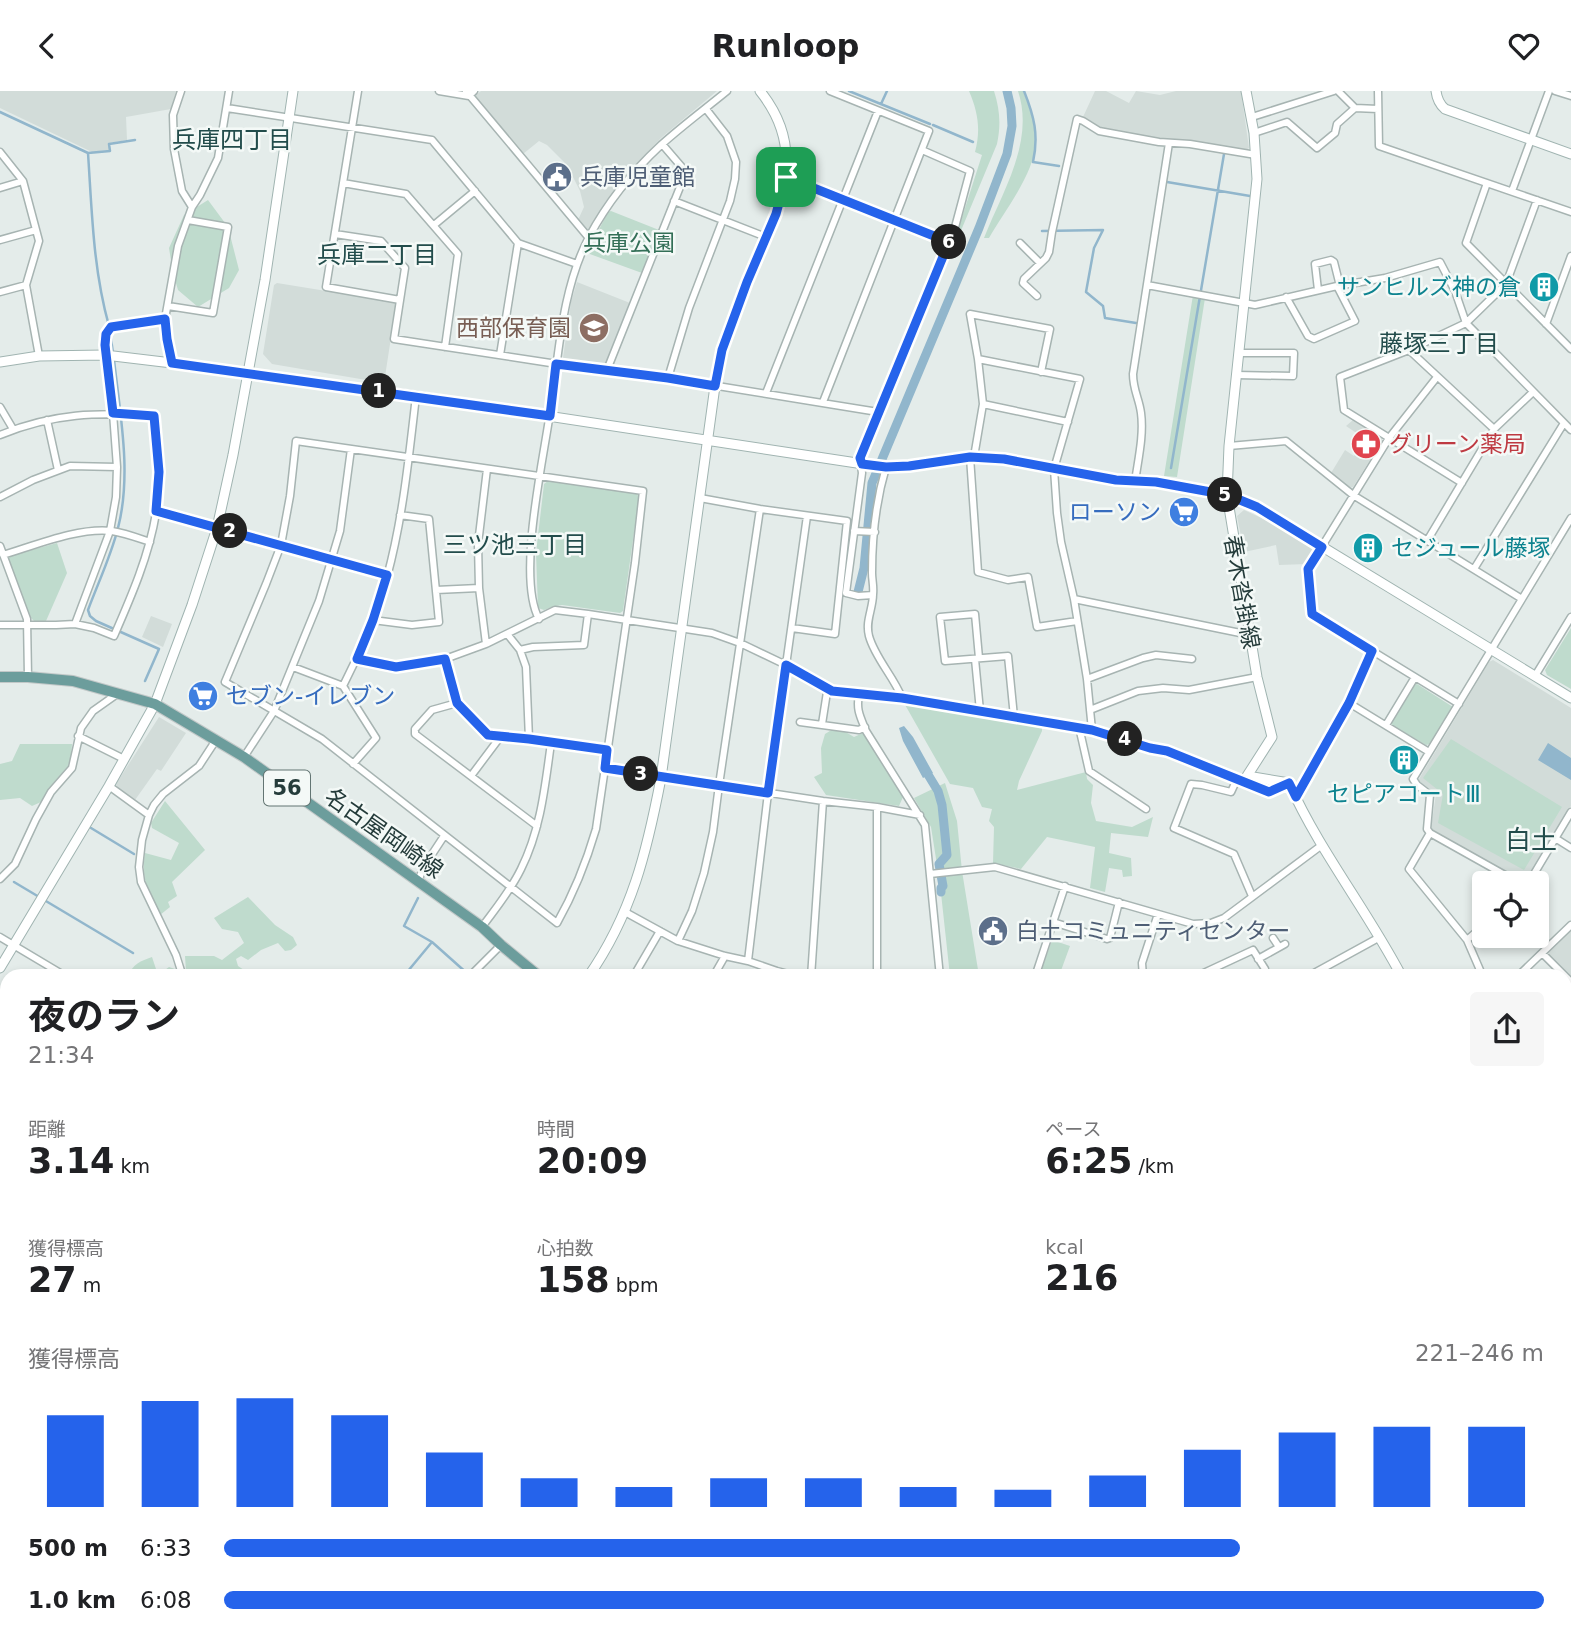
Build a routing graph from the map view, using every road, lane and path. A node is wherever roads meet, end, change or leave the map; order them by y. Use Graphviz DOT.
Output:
graph roads {
  1 [pos="181,91"];
  2 [pos="229,91"];
  3 [pos="293,91"];
  4 [pos="358,91"];
  5 [pos="439,91"];
  6 [pos="727,91"];
  7 [pos="760,91"];
  8 [pos="830,91"];
  9 [pos="1246,91"];
  10 [pos="1336,91"];
  11 [pos="1378,91"];
  12 [pos="1436,91"];
  13 [pos="1549,91"];
  14 [pos="1555,91"];
  15 [pos="470,93"];
  16 [pos="1571,96"];
  17 [pos="1355,108"];
  18 [pos="227,109"];
  19 [pos="706,109"];
  20 [pos="1378,109"];
  21 [pos="878,111"];
  22 [pos="1252,117"];
  23 [pos="289,118"];
  24 [pos="351,127"];
  25 [pos="1254,133"];
  26 [pos="1531,140"];
  27 [pos="1169,143"];
  28 [pos="662,144"];
  29 [pos="922,150"];
  30 [pos="0,152"];
  31 [pos="1571,154"];
  32 [pos="1256,155"];
  33 [pos="786,177"];
  34 [pos="23,181"];
  35 [pos="343,183"];
  36 [pos="1487,183"];
  37 [pos="0,188"];
  38 [pos="475,191"];
  39 [pos="1512,191"];
  40 [pos="842,199"];
  41 [pos="1537,200"];
  42 [pos="674,201"];
  43 [pos="192,207"];
  44 [pos="1571,212"];
  45 [pos="722,219"];
  46 [pos="188,220"];
  47 [pos="895,220"];
  48 [pos="434,225"];
  49 [pos="36,230"];
  50 [pos="335,234"];
  51 [pos="766,237"];
  52 [pos="589,238"];
  53 [pos="0,240"];
  54 [pos="949,242"];
  55 [pos="517,243"];
  56 [pos="1020,243"];
  57 [pos="1571,256"];
  58 [pos="1040,263"];
  59 [pos="577,264"];
  60 [pos="1506,283"];
  61 [pos="26,285"];
  62 [pos="1147,285"];
  63 [pos="1338,286"];
  64 [pos="1318,290"];
  65 [pos="0,292"];
  66 [pos="1037,296"];
  67 [pos="1286,296"];
  68 [pos="400,300"];
  69 [pos="1244,303"];
  70 [pos="168,306"];
  71 [pos="165,319"];
  72 [pos="1466,323"];
  73 [pos="1546,324"];
  74 [pos="445,347"];
  75 [pos="1571,349"];
  76 [pos="1409,350"];
  77 [pos="1239,353"];
  78 [pos="106,355"];
  79 [pos="500,355"];
  80 [pos="39,356"];
  81 [pos="978,359"];
  82 [pos="0,362"];
  83 [pos="172,363"];
  84 [pos="556,364"];
  85 [pos="607,370"];
  86 [pos="1041,372"];
  87 [pos="248,374"];
  88 [pos="1236,375"];
  89 [pos="1437,377"];
  90 [pos="668,378"];
  91 [pos="715,386"];
  92 [pos="1533,392"];
  93 [pos="766,393"];
  94 [pos="416,396"];
  95 [pos="823,402"];
  96 [pos="983,404"];
  97 [pos="0,407"];
  98 [pos="878,412"];
  99 [pos="113,413"];
  100 [pos="550,416"];
  101 [pos="47,420"];
  102 [pos="1068,422"];
  103 [pos="1564,423"];
  104 [pos="13,429"];
  105 [pos="1494,429"];
  106 [pos="1571,430"];
  107 [pos="0,435"];
  108 [pos="1389,438"];
  109 [pos="709,441"];
  110 [pos="1229,446"];
  111 [pos="351,449"];
  112 [pos="972,457"];
  113 [pos="409,458"];
  114 [pos="866,465"];
  115 [pos="117,467"];
  116 [pos="886,467"];
  117 [pos="1054,468"];
  118 [pos="487,469"];
  119 [pos="58,470"];
  120 [pos="540,476"];
  121 [pos="1135,482"];
  122 [pos="1462,483"];
  123 [pos="1227,495"];
  124 [pos="1353,495"];
  125 [pos="0,497"];
  126 [pos="700,498"];
  127 [pos="760,509"];
  128 [pos="156,511"];
  129 [pos="400,515"];
  130 [pos="807,516"];
  131 [pos="1571,518"];
  132 [pos="217,528"];
  133 [pos="110,531"];
  134 [pos="854,531"];
  135 [pos="875,532"];
  136 [pos="1427,541"];
  137 [pos="150,542"];
  138 [pos="281,545"];
  139 [pos="0,546"];
  140 [pos="1322,547"];
  141 [pos="4,555"];
  142 [pos="333,559"];
  143 [pos="1474,569"];
  144 [pos="387,575"];
  145 [pos="479,588"];
  146 [pos="436,590"];
  147 [pos="873,595"];
  148 [pos="1074,599"];
  149 [pos="1522,599"];
  150 [pos="587,614"];
  151 [pos="1571,617"];
  152 [pos="539,619"];
  153 [pos="626,619"];
  154 [pos="373,620"];
  155 [pos="1077,621"];
  156 [pos="75,624"];
  157 [pos="0,625"];
  158 [pos="29,626"];
  159 [pos="682,628"];
  160 [pos="792,628"];
  161 [pos="508,635"];
  162 [pos="1250,635"];
  163 [pos="740,643"];
  164 [pos="486,644"];
  165 [pos="1491,649"];
  166 [pos="520,650"];
  167 [pos="1372,651"];
  168 [pos="357,659"];
  169 [pos="445,659"];
  170 [pos="977,659"];
  171 [pos="1192,659"];
  172 [pos="786,665"];
  173 [pos="293,667"];
  174 [pos="1535,676"];
  175 [pos="0,677"];
  176 [pos="28,677"];
  177 [pos="1257,677"];
  178 [pos="1415,677"];
  179 [pos="1087,679"];
  180 [pos="343,686"];
  181 [pos="829,689"];
  182 [pos="117,694"];
  183 [pos="859,694"];
  184 [pos="902,698"];
  185 [pos="1571,698"];
  186 [pos="457,703"];
  187 [pos="1349,703"];
  188 [pos="155,704"];
  189 [pos="1459,704"];
  190 [pos="1090,710"];
  191 [pos="274,711"];
  192 [pos="980,711"];
  193 [pos="1014,717"];
  194 [pos="800,722"];
  195 [pos="822,725"];
  196 [pos="1386,726"];
  197 [pos="865,727"];
  198 [pos="1079,727"];
  199 [pos="1092,730"];
  200 [pos="78,736"];
  201 [pos="500,736"];
  202 [pos="529,739"];
  203 [pos="216,740"];
  204 [pos="551,743"];
  205 [pos="607,750"];
  206 [pos="1430,753"];
  207 [pos="244,757"];
  208 [pos="124,759"];
  209 [pos="354,764"];
  210 [pos="605,768"];
  211 [pos="471,776"];
  212 [pos="661,778"];
  213 [pos="1237,779"];
  214 [pos="1289,783"];
  215 [pos="719,785"];
  216 [pos="109,786"];
  217 [pos="768,793"];
  218 [pos="1296,797"];
  219 [pos="823,801"];
  220 [pos="877,807"];
  221 [pos="1146,809"];
  222 [pos="1571,812"];
  223 [pos="149,815"];
  224 [pos="920,815"];
  225 [pos="537,826"];
  226 [pos="1430,834"];
  227 [pos="444,836"];
  228 [pos="1555,838"];
  229 [pos="1322,845"];
  230 [pos="1571,848"];
  231 [pos="1497,871"];
  232 [pos="1536,871"];
  233 [pos="932,874"];
  234 [pos="0,879"];
  235 [pos="418,882"];
  236 [pos="1065,886"];
  237 [pos="511,887"];
  238 [pos="1252,896"];
  239 [pos="1119,902"];
  240 [pos="625,912"];
  241 [pos="1158,914"];
  242 [pos="1053,922"];
  243 [pos="1571,925"];
  244 [pos="482,927"];
  245 [pos="660,931"];
  246 [pos="1472,936"];
  247 [pos="0,937"];
  248 [pos="1380,937"];
  249 [pos="1273,938"];
  250 [pos="1467,940"];
  251 [pos="678,941"];
  252 [pos="501,945"];
  253 [pos="14,946"];
  254 [pos="1542,953"];
  255 [pos="725,956"];
  256 [pos="1258,959"];
  257 [pos="748,961"];
  258 [pos="0,968"];
  259 [pos="53,969"];
  260 [pos="180,969"];
  261 [pos="477,969"];
  262 [pos="530,969"];
  263 [pos="593,969"];
  264 [pos="638,969"];
  265 [pos="718,969"];
  266 [pos="765,969"];
  267 [pos="812,969"];
  268 [pos="877,969"];
  269 [pos="939,969"];
  270 [pos="1038,969"];
  271 [pos="1142,969"];
  272 [pos="1212,969"];
  273 [pos="1265,969"];
  274 [pos="1322,969"];
  275 [pos="1398,969"];
  276 [pos="1480,969"];
  277 [pos="1525,969"];
  278 [pos="1558,969"];
  1 -- 43 [label="street"];
  2 -- 18 [label="street"];
  3 -- 23 [label="street"];
  4 -- 24 [label="street"];
  5 -- 15 [label="street"];
  6 -- 19 [label="street"];
  7 -- 33 [label="street"];
  8 -- 21 [label="street"];
  9 -- 22 [label="street, 春木沓掛線"];
  10 -- 17 [label="street"];
  10 -- 22 [label="street"];
  11 -- 20 [label="street"];
  12 -- 26 [label="street"];
  13 -- 26 [label="street"];
  14 -- 16 [label="street"];
  15 -- 52 [label="street"];
  17 -- 20 [label="street"];
  17 -- 25 [label="street"];
  18 -- 23 [label="street"];
  18 -- 43 [label="street"];
  19 -- 28 [label="street"];
  19 -- 45 [label="street"];
  20 -- 36 [label="street"];
  21 -- 29 [label="street"];
  21 -- 40 [label="street"];
  22 -- 25 [label="street, 春木沓掛線"];
  23 -- 24 [label="street"];
  23 -- 87 [label="street"];
  24 -- 35 [label="street"];
  24 -- 38 [label="street"];
  25 -- 32 [label="street, 春木沓掛線"];
  26 -- 31 [label="street"];
  26 -- 39 [label="street"];
  27 -- 32 [label="street"];
  27 -- 58 [label="street"];
  27 -- 62 [label="street"];
  28 -- 42 [label="street"];
  28 -- 52 [label="street"];
  29 -- 47 [label="street"];
  29 -- 54 [label="street"];
  30 -- 34 [label="street"];
  32 -- 69 [label="street, 春木沓掛線"];
  33 -- 40 [label="street"];
  33 -- 51 [label="street"];
  34 -- 37 [label="street"];
  34 -- 49 [label="street"];
  35 -- 48 [label="street"];
  35 -- 50 [label="street"];
  36 -- 39 [label="street"];
  36 -- 60 [label="street"];
  38 -- 48 [label="street"];
  38 -- 55 [label="street"];
  39 -- 41 [label="street"];
  40 -- 47 [label="street"];
  40 -- 93 [label="street"];
  41 -- 44 [label="street"];
  41 -- 60 [label="street"];
  42 -- 45 [label="street"];
  42 -- 85 [label="street"];
  43 -- 46 [label="street"];
  45 -- 51 [label="street"];
  45 -- 90 [label="street"];
  46 -- 70 [label="street"];
  46 -- 70 [label="street"];
  47 -- 54 [label="street"];
  47 -- 95 [label="street"];
  48 -- 74 [label="street"];
  49 -- 53 [label="street"];
  49 -- 61 [label="street"];
  50 -- 68 [label="street"];
  50 -- 68 [label="street"];
  51 -- 91 [label="street"];
  52 -- 59 [label="street"];
  54 -- 98 [label="street"];
  55 -- 59 [label="street"];
  55 -- 79 [label="street"];
  56 -- 58 [label="street"];
  57 -- 73 [label="street"];
  58 -- 66 [label="street"];
  59 -- 84 [label="street"];
  60 -- 72 [label="street"];
  60 -- 73 [label="street"];
  61 -- 65 [label="street"];
  61 -- 80 [label="street"];
  62 -- 69 [label="street"];
  62 -- 121 [label="street"];
  63 -- 64 [label="street"];
  63 -- 64 [label="street"];
  63 -- 67 [label="street"];
  63 -- 72 [label="street"];
  64 -- 67 [label="street"];
  67 -- 69 [label="street"];
  68 -- 74 [label="street"];
  69 -- 77 [label="street, 春木沓掛線"];
  70 -- 71 [label="street"];
  71 -- 78 [label="street"];
  71 -- 83 [label="street"];
  72 -- 76 [label="street"];
  72 -- 92 [label="street"];
  73 -- 75 [label="street"];
  74 -- 79 [label="street"];
  76 -- 89 [label="street"];
  76 -- 108 [label="street"];
  77 -- 88 [label="street, 春木沓掛線"];
  77 -- 88 [label="street"];
  78 -- 80 [label="street"];
  78 -- 83 [label="street"];
  78 -- 99 [label="street"];
  79 -- 84 [label="street"];
  80 -- 82 [label="street"];
  81 -- 86 [label="street"];
  81 -- 86 [label="street"];
  81 -- 96 [label="street"];
  83 -- 87 [label="street"];
  84 -- 85 [label="street"];
  84 -- 100 [label="street"];
  85 -- 90 [label="street"];
  86 -- 102 [label="street"];
  87 -- 94 [label="street"];
  87 -- 132 [label="street"];
  88 -- 110 [label="street, 春木沓掛線"];
  89 -- 105 [label="street"];
  89 -- 108 [label="street"];
  90 -- 91 [label="street"];
  91 -- 93 [label="street"];
  91 -- 109 [label="street"];
  92 -- 103 [label="street"];
  92 -- 105 [label="street"];
  93 -- 95 [label="street"];
  94 -- 100 [label="street"];
  94 -- 113 [label="street"];
  95 -- 98 [label="street"];
  96 -- 102 [label="street"];
  96 -- 112 [label="street"];
  97 -- 104 [label="street"];
  98 -- 114 [label="street"];
  99 -- 101 [label="street"];
  99 -- 115 [label="street"];
  99 -- 128 [label="street"];
  100 -- 109 [label="street"];
  100 -- 120 [label="street"];
  101 -- 104 [label="street"];
  101 -- 119 [label="street"];
  102 -- 117 [label="street"];
  103 -- 106 [label="street"];
  103 -- 143 [label="street"];
  104 -- 107 [label="street"];
  105 -- 122 [label="street"];
  108 -- 122 [label="street"];
  108 -- 124 [label="street"];
  109 -- 114 [label="street"];
  109 -- 126 [label="street"];
  110 -- 123 [label="street, 春木沓掛線"];
  110 -- 124 [label="street"];
  111 -- 113 [label="street"];
  111 -- 138 [label="street"];
  111 -- 142 [label="street"];
  112 -- 116 [label="street"];
  112 -- 117 [label="street"];
  112 -- 155 [label="street"];
  113 -- 118 [label="street"];
  113 -- 129 [label="street"];
  114 -- 116 [label="street"];
  114 -- 134 [label="street"];
  115 -- 119 [label="street"];
  115 -- 133 [label="street"];
  116 -- 135 [label="street"];
  117 -- 121 [label="street"];
  117 -- 148 [label="street"];
  118 -- 120 [label="street"];
  118 -- 145 [label="street"];
  119 -- 125 [label="street"];
  120 -- 152 [label="street"];
  120 -- 153 [label="street"];
  121 -- 123 [label="street"];
  122 -- 136 [label="street"];
  123 -- 140 [label="street"];
  123 -- 162 [label="street, 春木沓掛線"];
  124 -- 136 [label="street"];
  124 -- 140 [label="street"];
  126 -- 127 [label="street"];
  126 -- 159 [label="street"];
  127 -- 130 [label="street"];
  127 -- 163 [label="street"];
  128 -- 132 [label="street"];
  128 -- 137 [label="street"];
  129 -- 144 [label="street"];
  129 -- 146 [label="street"];
  130 -- 160 [label="street"];
  130 -- 160 [label="street"];
  131 -- 149 [label="street"];
  132 -- 138 [label="street"];
  132 -- 188 [label="street"];
  133 -- 137 [label="street"];
  133 -- 141 [label="street"];
  133 -- 156 [label="street"];
  134 -- 135 [label="street"];
  134 -- 147 [label="street"];
  135 -- 147 [label="street"];
  136 -- 143 [label="street"];
  137 -- 156 [label="street"];
  138 -- 142 [label="street"];
  138 -- 191 [label="street"];
  139 -- 141 [label="street"];
  140 -- 165 [label="street"];
  140 -- 167 [label="street"];
  141 -- 158 [label="street"];
  142 -- 144 [label="street"];
  142 -- 173 [label="street"];
  143 -- 149 [label="street"];
  144 -- 154 [label="street"];
  145 -- 146 [label="street"];
  145 -- 164 [label="street"];
  146 -- 154 [label="street"];
  147 -- 184 [label="street"];
  148 -- 155 [label="street"];
  148 -- 162 [label="street"];
  149 -- 165 [label="street"];
  150 -- 152 [label="street"];
  150 -- 153 [label="street"];
  150 -- 166 [label="street"];
  151 -- 174 [label="street"];
  152 -- 161 [label="street"];
  153 -- 159 [label="street"];
  153 -- 205 [label="street"];
  154 -- 168 [label="street"];
  155 -- 179 [label="street"];
  156 -- 158 [label="street"];
  157 -- 158 [label="street"];
  158 -- 176 [label="street"];
  159 -- 163 [label="street"];
  159 -- 212 [label="street"];
  160 -- 172 [label="street"];
  161 -- 164 [label="street"];
  161 -- 166 [label="street"];
  162 -- 177 [label="street, 春木沓掛線"];
  163 -- 172 [label="street"];
  163 -- 215 [label="street"];
  164 -- 169 [label="street"];
  165 -- 174 [label="street"];
  165 -- 189 [label="street"];
  166 -- 202 [label="street"];
  167 -- 178 [label="street"];
  167 -- 187 [label="street"];
  168 -- 169 [label="street"];
  168 -- 180 [label="street"];
  169 -- 186 [label="street"];
  170 -- 170 [label="street"];
  170 -- 192 [label="street"];
  170 -- 193 [label="street"];
  171 -- 179 [label="street"];
  172 -- 181 [label="street"];
  172 -- 217 [label="street"];
  173 -- 180 [label="street"];
  173 -- 191 [label="street"];
  174 -- 185 [label="street"];
  175 -- 176 [label="main road, 名古屋岡崎線 / 56"];
  176 -- 182 [label="main road, 名古屋岡崎線 / 56"];
  177 -- 190 [label="street"];
  177 -- 214 [label="street, 春木沓掛線"];
  178 -- 189 [label="street"];
  178 -- 196 [label="street"];
  179 -- 190 [label="street"];
  180 -- 209 [label="street"];
  181 -- 183 [label="street"];
  181 -- 195 [label="street"];
  182 -- 188 [label="main road, 名古屋岡崎線 / 56"];
  182 -- 200 [label="street"];
  183 -- 184 [label="street"];
  183 -- 197 [label="street"];
  184 -- 192 [label="street"];
  186 -- 201 [label="street"];
  186 -- 211 [label="street"];
  187 -- 196 [label="street"];
  187 -- 218 [label="street"];
  188 -- 203 [label="main road, 名古屋岡崎線 / 56"];
  188 -- 208 [label="street"];
  189 -- 206 [label="street"];
  190 -- 199 [label="street"];
  191 -- 207 [label="street"];
  191 -- 209 [label="street"];
  192 -- 193 [label="street"];
  193 -- 198 [label="street"];
  194 -- 195 [label="street"];
  195 -- 197 [label="street"];
  196 -- 206 [label="street"];
  197 -- 224 [label="street"];
  198 -- 199 [label="street"];
  198 -- 221 [label="street"];
  199 -- 213 [label="street"];
  200 -- 208 [label="street"];
  200 -- 234 [label="street"];
  201 -- 202 [label="street"];
  201 -- 211 [label="street"];
  202 -- 204 [label="street"];
  203 -- 207 [label="main road, 名古屋岡崎線 / 56"];
  203 -- 223 [label="street"];
  204 -- 205 [label="street"];
  204 -- 225 [label="street"];
  205 -- 210 [label="street"];
  206 -- 226 [label="street"];
  207 -- 235 [label="main road, 名古屋岡崎線 / 56"];
  208 -- 216 [label="street"];
  209 -- 227 [label="street"];
  210 -- 212 [label="street"];
  210 -- 237 [label="street"];
  211 -- 225 [label="street"];
  212 -- 215 [label="street"];
  212 -- 240 [label="street"];
  213 -- 214 [label="street"];
  213 -- 238 [label="street"];
  214 -- 218 [label="street"];
  215 -- 217 [label="street"];
  215 -- 251 [label="street"];
  216 -- 223 [label="street"];
  216 -- 253 [label="street"];
  217 -- 219 [label="street"];
  217 -- 257 [label="street"];
  218 -- 229 [label="street"];
  219 -- 220 [label="street"];
  219 -- 267 [label="street"];
  220 -- 224 [label="street"];
  220 -- 268 [label="street"];
  222 -- 228 [label="street"];
  223 -- 260 [label="street"];
  224 -- 233 [label="street"];
  225 -- 237 [label="street"];
  226 -- 231 [label="street"];
  226 -- 250 [label="street"];
  227 -- 235 [label="street"];
  227 -- 237 [label="street"];
  228 -- 230 [label="street"];
  228 -- 232 [label="street"];
  229 -- 238 [label="street"];
  229 -- 248 [label="street"];
  233 -- 236 [label="street"];
  233 -- 269 [label="street"];
  235 -- 244 [label="main road, 名古屋岡崎線 / 56"];
  236 -- 239 [label="street"];
  236 -- 242 [label="street"];
  237 -- 244 [label="street"];
  238 -- 241 [label="street"];
  239 -- 241 [label="street"];
  239 -- 242 [label="street"];
  240 -- 245 [label="street"];
  240 -- 263 [label="street"];
  241 -- 271 [label="street"];
  242 -- 270 [label="street"];
  243 -- 254 [label="street"];
  244 -- 252 [label="main road, 名古屋岡崎線 / 56"];
  245 -- 251 [label="street"];
  245 -- 264 [label="street"];
  246 -- 250 [label="street"];
  247 -- 253 [label="street"];
  248 -- 274 [label="street"];
  248 -- 275 [label="street"];
  249 -- 256 [label="street"];
  250 -- 276 [label="street"];
  251 -- 255 [label="street"];
  252 -- 261 [label="street"];
  252 -- 262 [label="main road, 名古屋岡崎線 / 56"];
  253 -- 258 [label="street"];
  253 -- 259 [label="street"];
  254 -- 277 [label="street"];
  254 -- 278 [label="street"];
  255 -- 257 [label="street"];
  255 -- 265 [label="street"];
  256 -- 272 [label="street"];
  256 -- 273 [label="street"];
  257 -- 266 [label="street"];
}
